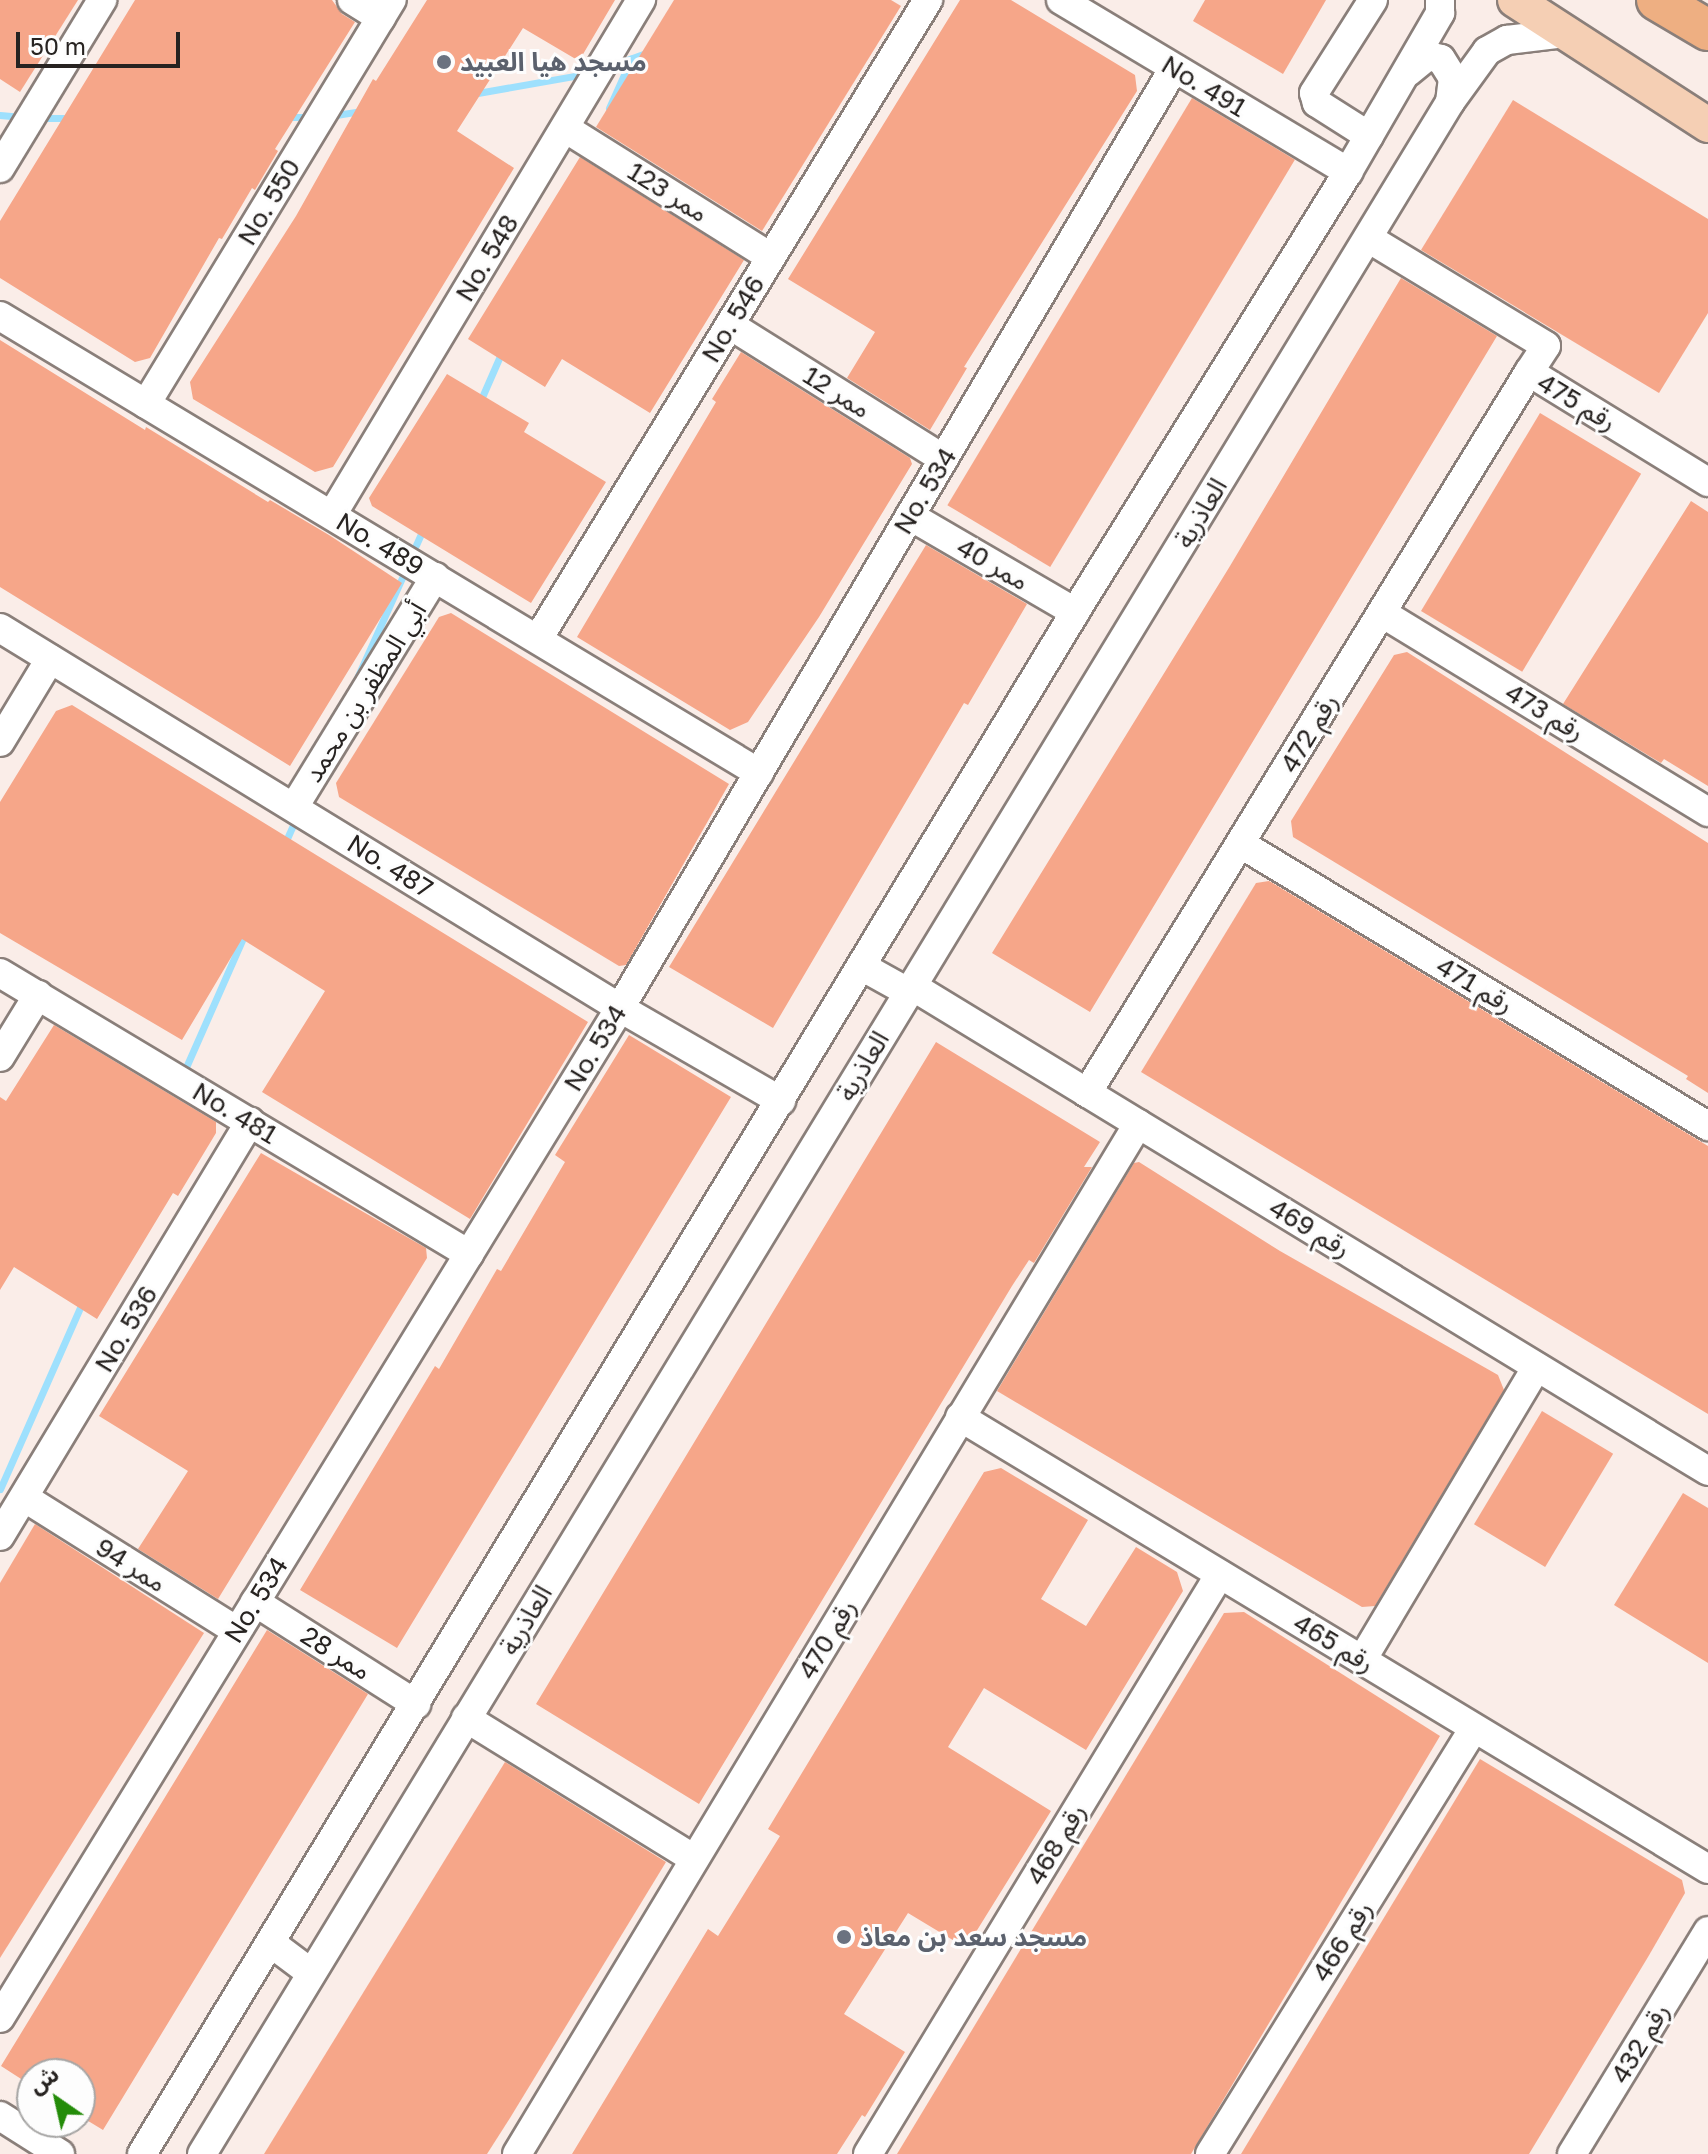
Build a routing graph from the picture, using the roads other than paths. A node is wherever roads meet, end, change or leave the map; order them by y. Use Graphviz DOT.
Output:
graph roads {
  1 [pos="102,0"];
  2 [pos="352,0"];
  3 [pos="641,0"];
  4 [pos="928,0"];
  5 [pos="1061,0"];
  6 [pos="1373,0"];
  7 [pos="1440,0"];
  8 [pos="1515,0"];
  9 [pos="1657,0"];
  10 [pos="387,9"];
  11 [pos="1708,30"];
  12 [pos="1565,33"];
  13 [pos="1174,68"];
  14 [pos="1408,72"];
  15 [pos="1450,102"];
  16 [pos="1708,125"];
  17 [pos="565,128"];
  18 [pos="1369,136"];
  19 [pos="0,168"];
  20 [pos="1348,172"];
  21 [pos="1368,238"];
  22 [pos="771,257"];
  23 [pos="0,316"];
  24 [pos="730,325"];
  25 [pos="1529,372"];
  26 [pos="146,404"];
  27 [pos="944,459"];
  28 [pos="1708,482"];
  29 [pos="332,515"];
  30 [pos="910,516"];
  31 [pos="435,577"];
  32 [pos="1075,612"];
  33 [pos="1382,613"];
  34 [pos="0,628"];
  35 [pos="538,639"];
  36 [pos="50,659"];
  37 [pos="0,742"];
  38 [pos="759,773"];
  39 [pos="294,807"];
  40 [pos="1708,812"];
  41 [pos="1241,844"];
  42 [pos="863,967"];
  43 [pos="0,973"];
  44 [pos="910,989"];
  45 [pos="38,995"];
  46 [pos="620,1008"];
  47 [pos="0,1057"];
  48 [pos="1087,1093"];
  49 [pos="781,1101"];
  50 [pos="250,1121"];
  51 [pos="1138,1124"];
  52 [pos="1708,1126"];
  53 [pos="469,1254"];
  54 [pos="1537,1367"];
  55 [pos="960,1417"];
  56 [pos="1708,1471"];
  57 [pos="25,1498"];
  58 [pos="0,1536"];
  59 [pos="1220,1574"];
  60 [pos="255,1602"];
  61 [pos="237,1631"];
  62 [pos="1362,1660"];
  63 [pos="416,1704"];
  64 [pos="466,1718"];
  65 [pos="1474,1728"];
  66 [pos="694,1859"];
  67 [pos="1708,1869"];
  68 [pos="1708,1931"];
  69 [pos="271,1943"];
  70 [pos="311,1973"];
  71 [pos="1696,1976"];
  72 [pos="0,2018"];
  73 [pos="0,2116"];
  74 [pos="60,2154"];
  75 [pos="142,2154"];
  76 [pos="202,2154"];
  77 [pos="517,2154"];
  78 [pos="868,2154"];
  79 [pos="1210,2154"];
  80 [pos="1572,2154"];
  1 -- 19 [label="street"];
  2 -- 10 [label="street"];
  3 -- 17 [label="street, No. 548"];
  4 -- 22 [label="street, No. 546"];
  5 -- 13 [label="street, No. 491"];
  6 -- 18 [label="street"];
  7 -- 14 [label="street, العاذرية"];
  8 -- 12 [label="main road"];
  9 -- 11 [label="highway"];
  10 -- 26 [label="street, No. 550"];
  12 -- 15 [label="street, العاذرية"];
  12 -- 16 [label="main road"];
  13 -- 20 [label="street, No. 491"];
  13 -- 27 [label="street, No. 534"];
  14 -- 15 [label="street"];
  14 -- 18 [label="street, العاذرية"];
  15 -- 21 [label="street, العاذرية"];
  17 -- 22 [label="street, ممر 123"];
  17 -- 29 [label="street, No. 548"];
  18 -- 20 [label="street, العاذرية"];
  20 -- 32 [label="street, العاذرية"];
  21 -- 25 [label="street, رقم 475"];
  21 -- 44 [label="street, العاذرية"];
  22 -- 24 [label="street, No. 546"];
  23 -- 26 [label="street, No. 489"];
  24 -- 27 [label="street, ممر 12"];
  24 -- 35 [label="street, No. 546"];
  25 -- 28 [label="street, رقم 475"];
  25 -- 33 [label="street, رقم 472"];
  26 -- 29 [label="street, No. 489"];
  27 -- 30 [label="street, No. 534"];
  29 -- 31 [label="street, No. 489"];
  30 -- 32 [label="street, ممر 40"];
  30 -- 38 [label="street, No. 534"];
  31 -- 35 [label="street, No. 489"];
  31 -- 39 [label="street, أبي المظفر بن محمد"];
  32 -- 42 [label="street, العاذرية"];
  33 -- 40 [label="street, رقم 473"];
  33 -- 41 [label="street, رقم 472"];
  34 -- 36 [label="street, No. 487"];
  35 -- 38 [label="street, No. 489"];
  36 -- 37 [label="street"];
  36 -- 39 [label="street, No. 487"];
  38 -- 46 [label="street, No. 534"];
  39 -- 46 [label="street, No. 487"];
  41 -- 48 [label="street, رقم 472"];
  41 -- 52 [label="street, رقم 471"];
  42 -- 44 [label="street, رقم 469"];
  42 -- 49 [label="street, العاذرية"];
  43 -- 45 [label="street, No. 481"];
  44 -- 48 [label="street, رقم 469"];
  44 -- 64 [label="street, العاذرية"];
  45 -- 47 [label="street"];
  45 -- 50 [label="street, No. 481"];
  46 -- 49 [label="street, No. 487"];
  46 -- 53 [label="street, No. 534"];
  48 -- 51 [label="street, رقم 469"];
  49 -- 63 [label="street, العاذرية"];
  50 -- 53 [label="street, No. 481"];
  50 -- 57 [label="street, No. 536"];
  51 -- 54 [label="street, رقم 469"];
  51 -- 55 [label="street, رقم 470"];
  53 -- 60 [label="street, No. 534"];
  54 -- 56 [label="street, رقم 469"];
  54 -- 62 [label="street"];
  55 -- 59 [label="street, رقم 465"];
  55 -- 66 [label="street, رقم 470"];
  57 -- 58 [label="street, No. 536"];
  57 -- 61 [label="street, ممر 94"];
  59 -- 62 [label="street, رقم 465"];
  59 -- 78 [label="street, رقم 468"];
  60 -- 61 [label="street, No. 534"];
  60 -- 63 [label="street, ممر 28"];
  61 -- 72 [label="street, No. 534"];
  62 -- 65 [label="street, رقم 465"];
  63 -- 69 [label="street, العاذرية"];
  64 -- 66 [label="street"];
  64 -- 70 [label="street, العاذرية"];
  65 -- 67 [label="street, رقم 465"];
  65 -- 79 [label="street, رقم 466"];
  66 -- 77 [label="street, رقم 470"];
  68 -- 71 [label="street, رقم 432"];
  69 -- 70 [label="street"];
  69 -- 75 [label="street, العاذرية"];
  70 -- 76 [label="street, العاذرية"];
  71 -- 80 [label="street, رقم 432"];
  73 -- 74 [label="street"];
}
